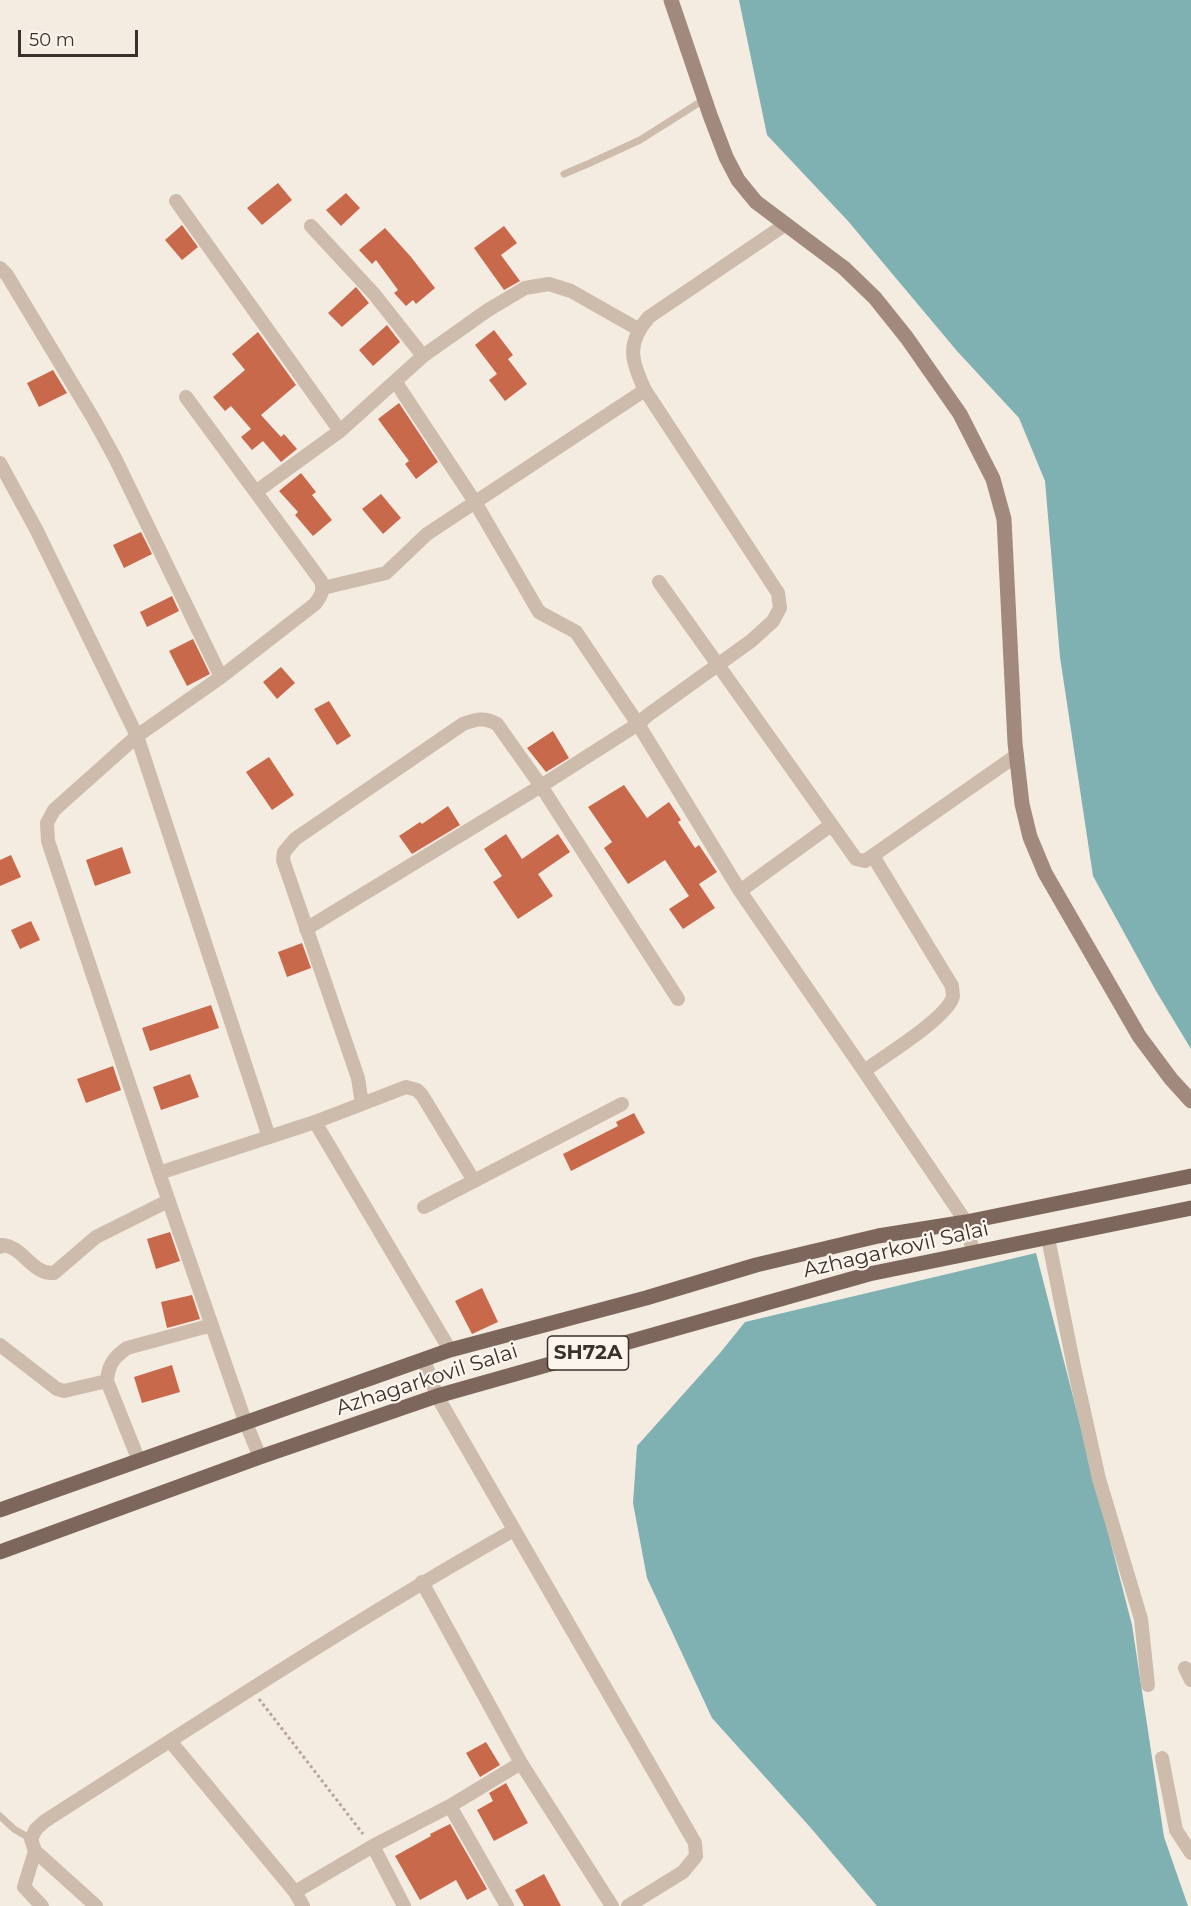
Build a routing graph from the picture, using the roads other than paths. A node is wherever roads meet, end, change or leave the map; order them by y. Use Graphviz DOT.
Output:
graph roads {
  1 [pos="671,0"];
  2 [pos="705,99"];
  3 [pos="564,174"];
  4 [pos="176,201"];
  5 [pos="786,224"];
  6 [pos="311,226"];
  7 [pos="0,268"];
  8 [pos="638,329"];
  9 [pos="423,356"];
  10 [pos="395,381"];
  11 [pos="645,390"];
  12 [pos="186,397"];
  13 [pos="340,431"];
  14 [pos="0,463"];
  15 [pos="257,491"];
  16 [pos="475,502"];
  17 [pos="659,582"];
  18 [pos="323,588"];
  19 [pos="717,665"];
  20 [pos="221,677"];
  21 [pos="638,724"];
  22 [pos="136,736"];
  23 [pos="1017,755"];
  24 [pos="541,786"];
  25 [pos="831,825"];
  26 [pos="873,856"];
  27 [pos="740,891"];
  28 [pos="306,929"];
  29 [pos="678,999"];
  30 [pos="864,1071"];
  31 [pos="1191,1101"];
  32 [pos="362,1104"];
  33 [pos="622,1104"];
  34 [pos="315,1122"];
  35 [pos="269,1137"];
  36 [pos="159,1173"];
  37 [pos="1191,1176"];
  38 [pos="474,1181"];
  39 [pos="168,1201"];
  40 [pos="424,1207"];
  41 [pos="1191,1208"];
  42 [pos="966,1222"];
  43 [pos="1048,1238"];
  44 [pos="0,1247"];
  45 [pos="972,1252"];
  46 [pos="212,1325"];
  47 [pos="0,1345"];
  48 [pos="450,1350"];
  49 [pos="424,1360"];
  50 [pos="106,1381"];
  51 [pos="437,1396"];
  52 [pos="245,1421"];
  53 [pos="261,1457"];
  54 [pos="139,1461"];
  55 [pos="0,1509"];
  56 [pos="514,1530"];
  57 [pos="0,1552"];
  58 [pos="422,1582"];
  59 [pos="1148,1685"];
  60 [pos="170,1741"];
  61 [pos="1162,1758"];
  62 [pos="521,1763"];
  63 [pos="450,1806"];
  64 [pos="0,1816"];
  65 [pos="33,1845"];
  66 [pos="373,1846"];
  67 [pos="1191,1853"];
  68 [pos="295,1892"];
  69 [pos="42,1906"];
  70 [pos="96,1906"];
  71 [pos="303,1906"];
  72 [pos="404,1906"];
  73 [pos="507,1906"];
  74 [pos="612,1906"];
  75 [pos="628,1906"];
  1 -- 2 [label="main road"];
  2 -- 3 [label="lane"];
  2 -- 5 [label="main road"];
  4 -- 13 [label="street"];
  5 -- 8 [label="street"];
  5 -- 23 [label="main road"];
  6 -- 9 [label="street"];
  7 -- 20 [label="street"];
  8 -- 9 [label="street"];
  8 -- 11 [label="street"];
  9 -- 10 [label="street"];
  10 -- 13 [label="street"];
  10 -- 16 [label="street"];
  11 -- 16 [label="street"];
  11 -- 19 [label="street"];
  12 -- 15 [label="street"];
  13 -- 15 [label="street"];
  14 -- 22 [label="street"];
  15 -- 18 [label="street"];
  16 -- 18 [label="street"];
  16 -- 21 [label="street"];
  17 -- 19 [label="street"];
  18 -- 20 [label="street"];
  19 -- 21 [label="street"];
  19 -- 25 [label="street"];
  20 -- 22 [label="street"];
  21 -- 24 [label="street"];
  21 -- 27 [label="street"];
  22 -- 35 [label="street"];
  22 -- 36 [label="street"];
  23 -- 26 [label="street"];
  23 -- 31 [label="main road"];
  24 -- 28 [label="street"];
  24 -- 28 [label="street"];
  24 -- 29 [label="street"];
  25 -- 26 [label="street"];
  25 -- 27 [label="street"];
  26 -- 30 [label="street"];
  27 -- 30 [label="street"];
  28 -- 32 [label="street"];
  30 -- 42 [label="street"];
  32 -- 34 [label="street"];
  32 -- 38 [label="street"];
  33 -- 38 [label="street"];
  34 -- 35 [label="street"];
  34 -- 48 [label="street"];
  35 -- 36 [label="street"];
  36 -- 39 [label="street"];
  37 -- 42 [label="main road, Azhagarkovil Salai / SH72A"];
  38 -- 40 [label="street"];
  39 -- 44 [label="street"];
  39 -- 46 [label="street"];
  41 -- 43 [label="main road, Azhagarkovil Salai / SH72A"];
  42 -- 45 [label="street"];
  42 -- 48 [label="main road, Azhagarkovil Salai / SH72A"];
  43 -- 45 [label="main road, Azhagarkovil Salai / SH72A"];
  43 -- 59 [label="street"];
  45 -- 51 [label="main road, Azhagarkovil Salai / SH72A"];
  46 -- 50 [label="street"];
  46 -- 52 [label="street"];
  47 -- 50 [label="street"];
  48 -- 49 [label="main road, Azhagarkovil Salai / SH72A"];
  49 -- 51 [label="street"];
  49 -- 52 [label="main road, Azhagarkovil Salai / SH72A"];
  50 -- 54 [label="street"];
  51 -- 53 [label="main road, Azhagarkovil Salai / SH72A"];
  51 -- 56 [label="street"];
  52 -- 53 [label="street"];
  52 -- 54 [label="main road, Azhagarkovil Salai / SH72A"];
  53 -- 57 [label="main road, Azhagarkovil Salai / SH72A"];
  54 -- 55 [label="main road, Azhagarkovil Salai / SH72A"];
  56 -- 58 [label="street"];
  56 -- 75 [label="street"];
  58 -- 60 [label="street"];
  58 -- 62 [label="street"];
  60 -- 65 [label="street"];
  60 -- 68 [label="street"];
  61 -- 67 [label="street"];
  62 -- 63 [label="street"];
  62 -- 74 [label="street"];
  63 -- 66 [label="street"];
  63 -- 73 [label="street"];
  64 -- 65 [label="lane"];
  65 -- 69 [label="street"];
  65 -- 70 [label="street"];
  66 -- 68 [label="street"];
  66 -- 72 [label="street"];
  68 -- 71 [label="street"];
}
